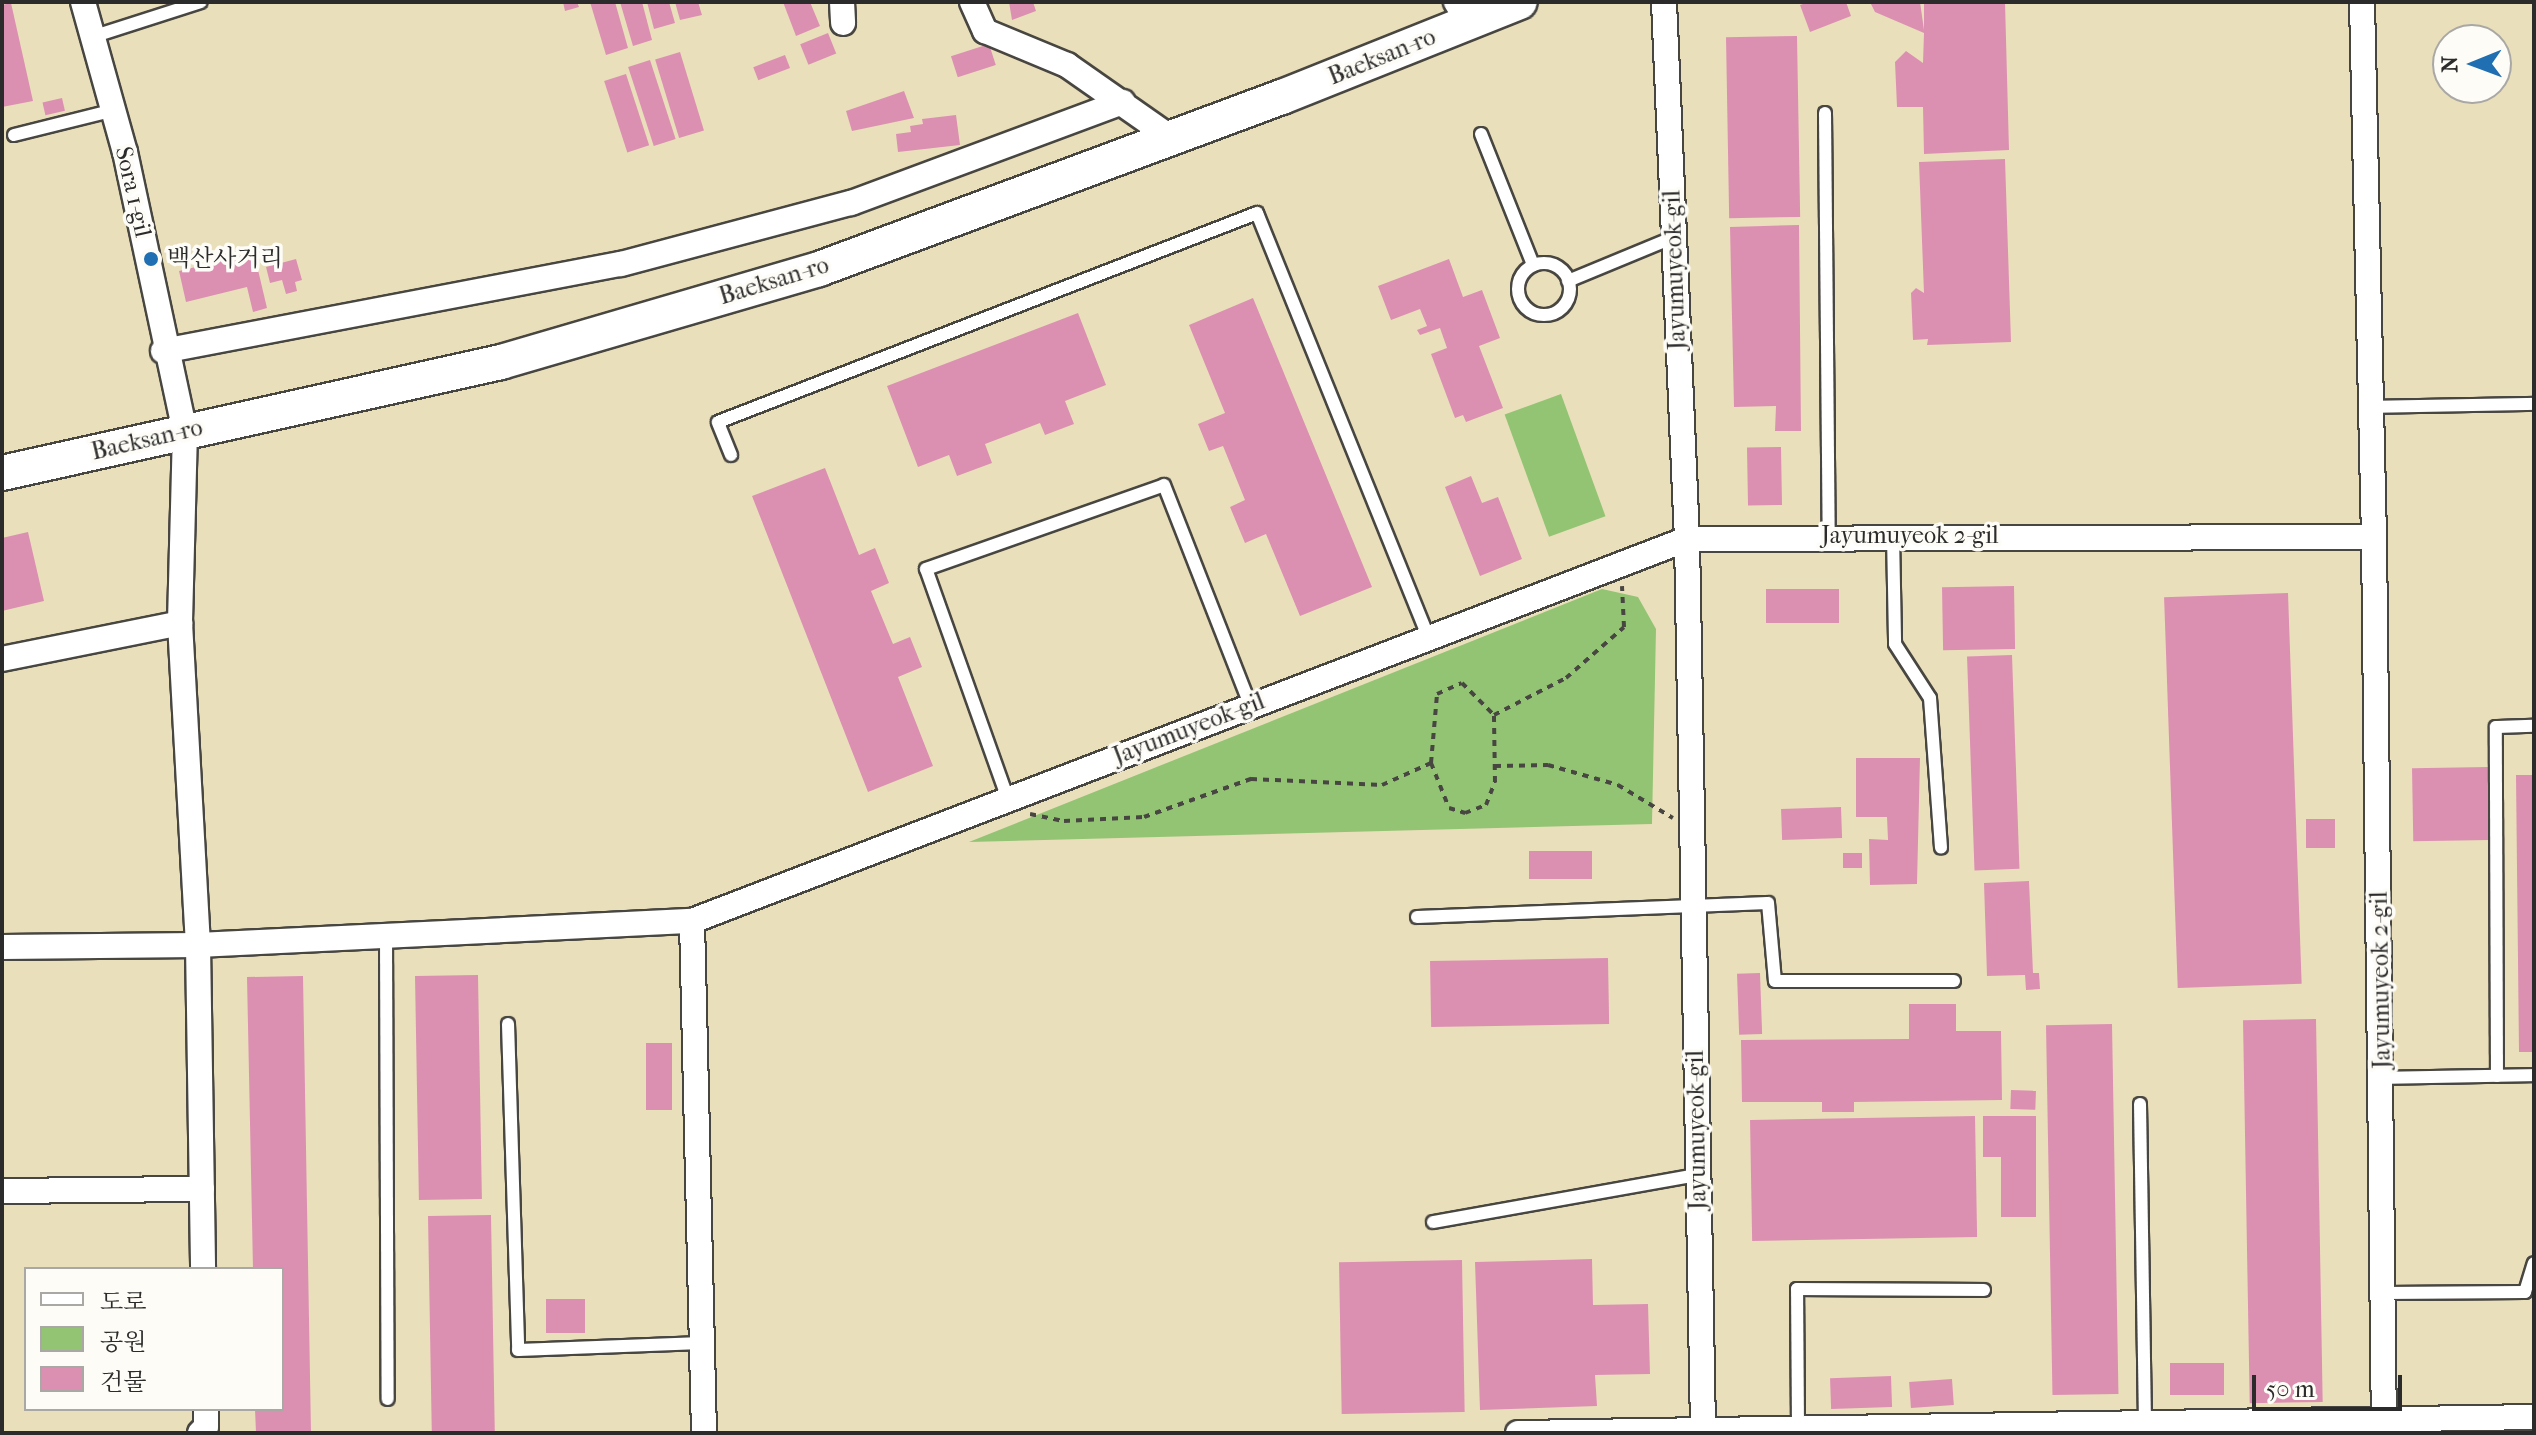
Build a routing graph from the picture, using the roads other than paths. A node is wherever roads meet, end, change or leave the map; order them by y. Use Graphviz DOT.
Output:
graph roads {
  1 [pos="83,2"];
  2 [pos="201,2"];
  3 [pos="972,2"];
  4 [pos="1520,2"];
  5 [pos="1664,2"];
  6 [pos="2362,2"];
  7 [pos="1462,12"];
  8 [pos="92,37"];
  9 [pos="1123,102"];
  10 [pos="114,110"];
  11 [pos="1825,113"];
  12 [pos="1481,134"];
  13 [pos="14,135"];
  14 [pos="1170,137"];
  15 [pos="1674,237"];
  16 [pos="1533,265"];
  17 [pos="1568,281"];
  18 [pos="166,351"];
  19 [pos="2534,404"];
  20 [pos="2371,407"];
  21 [pos="185,431"];
  22 [pos="731,455"];
  23 [pos="2,473"];
  24 [pos="1893,535"];
  25 [pos="1829,536"];
  26 [pos="2374,537"];
  27 [pos="1687,539"];
  28 [pos="180,623"];
  29 [pos="1428,637"];
  30 [pos="2,659"];
  31 [pos="1250,705"];
  32 [pos="2534,726"];
  33 [pos="1008,799"];
  34 [pos="1941,848"];
  35 [pos="1693,903"];
  36 [pos="1417,917"];
  37 [pos="692,921"];
  38 [pos="386,936"];
  39 [pos="198,945"];
  40 [pos="2,947"];
  41 [pos="1954,981"];
  42 [pos="508,1024"];
  43 [pos="2534,1075"];
  44 [pos="2497,1076"];
  45 [pos="2382,1078"];
  46 [pos="2140,1104"];
  47 [pos="1698,1175"];
  48 [pos="202,1189"];
  49 [pos="2,1191"];
  50 [pos="1433,1222"];
  51 [pos="2534,1263"];
  52 [pos="203,1267"];
  53 [pos="1984,1290"];
  54 [pos="2384,1293"];
  55 [pos="702,1343"];
  56 [pos="388,1399"];
  57 [pos="206,1411"];
  58 [pos="2534,1417"];
  59 [pos="2145,1425"];
  60 [pos="1798,1426"];
  61 [pos="2384,1428"];
  62 [pos="1703,1430"];
  63 [pos="1856,1430"];
  64 [pos="200,1433"];
  65 [pos="704,1433"];
  66 [pos="1518,1433"];
  1 -- 8 [label="street, Sora 1-gil"];
  2 -- 8 [label="lane"];
  3 -- 9 [label="street"];
  4 -- 7 [label="main road, Baeksan-ro"];
  5 -- 15 [label="street, Jayumuyeok-gil"];
  6 -- 20 [label="street, Jayumuyeok 2-gil"];
  7 -- 14 [label="main road, Baeksan-ro"];
  8 -- 10 [label="street, Sora 1-gil"];
  9 -- 14 [label="street"];
  9 -- 18 [label="street"];
  10 -- 13 [label="lane"];
  10 -- 18 [label="street, Sora 1-gil"];
  11 -- 25 [label="lane"];
  12 -- 16 [label="lane"];
  14 -- 21 [label="main road, Baeksan-ro"];
  15 -- 17 [label="lane"];
  15 -- 27 [label="street, Jayumuyeok-gil"];
  16 -- 17 [label="lane"];
  16 -- 17 [label="lane"];
  18 -- 21 [label="street, Sora 1-gil"];
  19 -- 20 [label="lane"];
  20 -- 26 [label="street, Jayumuyeok 2-gil"];
  21 -- 23 [label="main road, Baeksan-ro"];
  21 -- 28 [label="street, Sora 1-gil"];
  22 -- 29 [label="lane"];
  24 -- 25 [label="street, Jayumuyeok 2-gil"];
  24 -- 26 [label="street, Jayumuyeok 2-gil"];
  24 -- 34 [label="lane"];
  25 -- 27 [label="street, Jayumuyeok 2-gil"];
  26 -- 45 [label="street, Jayumuyeok 2-gil"];
  27 -- 29 [label="street, Jayumuyeok-gil"];
  27 -- 35 [label="street, Jayumuyeok-gil"];
  28 -- 30 [label="street"];
  28 -- 39 [label="street, Sora 1-gil"];
  29 -- 31 [label="street, Jayumuyeok-gil"];
  31 -- 33 [label="street, Jayumuyeok-gil"];
  31 -- 33 [label="lane"];
  32 -- 44 [label="lane"];
  33 -- 37 [label="street, Jayumuyeok-gil"];
  35 -- 36 [label="lane"];
  35 -- 41 [label="lane"];
  35 -- 47 [label="street, Jayumuyeok-gil"];
  37 -- 38 [label="street, Jayumuyeok-gil"];
  37 -- 55 [label="street"];
  38 -- 39 [label="street, Jayumuyeok-gil"];
  38 -- 56 [label="lane"];
  39 -- 40 [label="street, Jayumuyeok-gil"];
  39 -- 48 [label="street, Sora 1-gil"];
  42 -- 55 [label="lane"];
  43 -- 44 [label="lane"];
  44 -- 45 [label="lane"];
  45 -- 54 [label="street, Jayumuyeok 2-gil"];
  46 -- 59 [label="lane"];
  47 -- 50 [label="lane"];
  47 -- 62 [label="street, Jayumuyeok-gil"];
  48 -- 49 [label="street"];
  48 -- 52 [label="street, Sora 1-gil"];
  51 -- 54 [label="lane"];
  53 -- 60 [label="lane"];
  54 -- 61 [label="street, Jayumuyeok 2-gil"];
  55 -- 65 [label="street"];
  57 -- 64 [label="street"];
  58 -- 61 [label="street"];
  59 -- 61 [label="street"];
  59 -- 63 [label="street"];
  60 -- 62 [label="street"];
  60 -- 63 [label="street"];
  62 -- 66 [label="street"];
}
